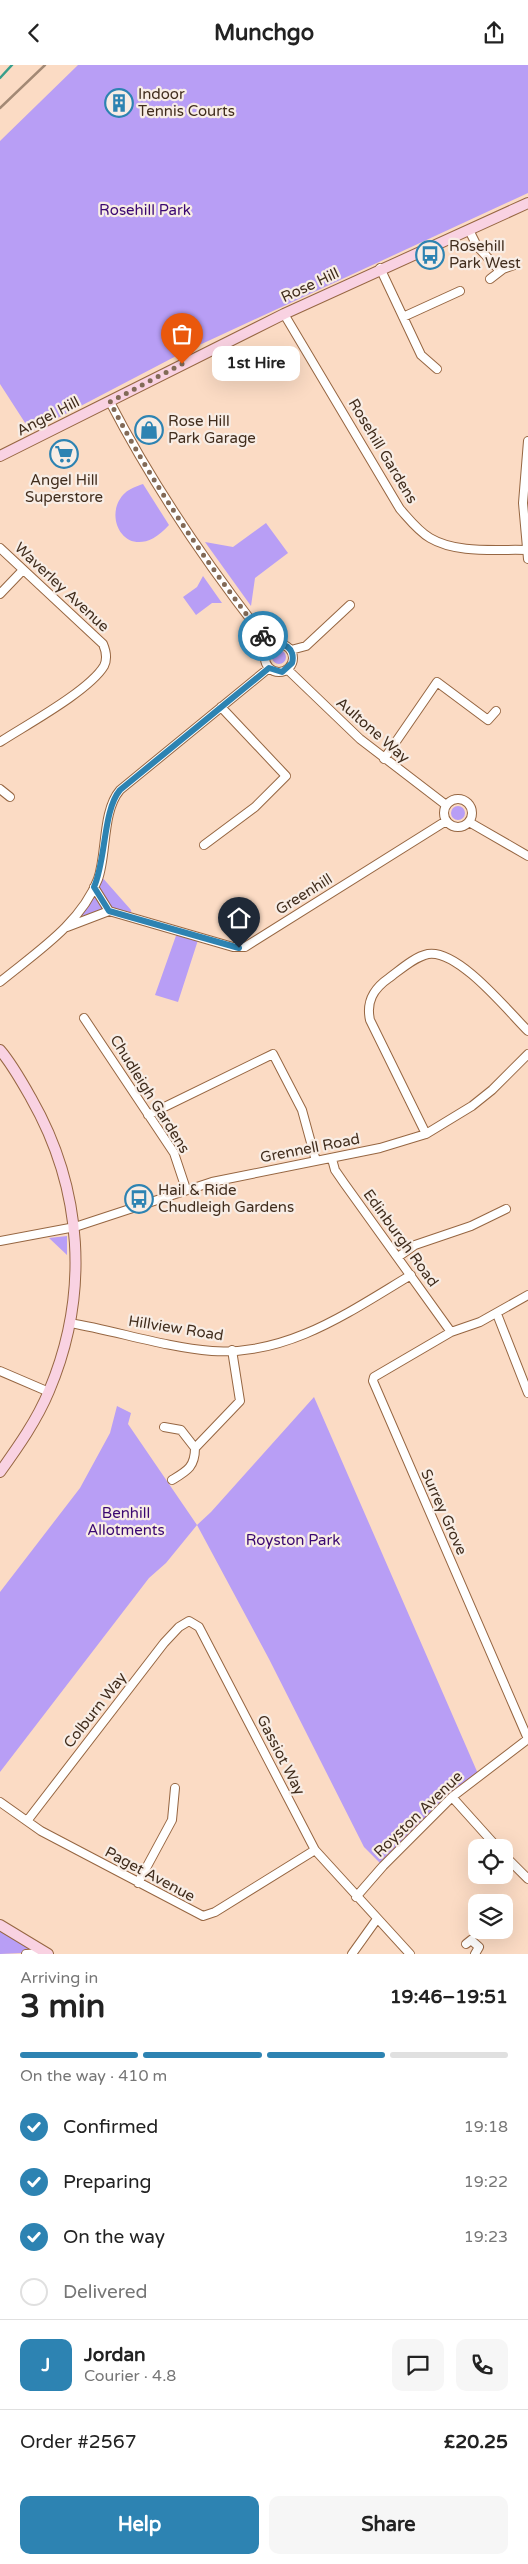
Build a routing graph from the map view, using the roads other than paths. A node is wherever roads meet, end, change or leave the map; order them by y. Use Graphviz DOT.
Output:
graph roads {
  1 [pos="528,203"];
  2 [pos="469,230"];
  3 [pos="514,265"];
  4 [pos="380,268"];
  5 [pos="500,271"];
  6 [pos="490,279"];
  7 [pos="460,291"];
  8 [pos="284,314"];
  9 [pos="403,317"];
  10 [pos="437,369"];
  11 [pos="110,402"];
  12 [pos="528,441"];
  13 [pos="0,456"];
  14 [pos="0,548"];
  15 [pos="526,550"];
  16 [pos="528,559"];
  17 [pos="23,570"];
  18 [pos="0,594"];
  19 [pos="350,605"];
  20 [pos="270,647"];
  21 [pos="292,650"];
  22 [pos="269,668"];
  23 [pos="287,669"];
  24 [pos="221,707"];
  25 [pos="496,711"];
  26 [pos="0,741"];
  27 [pos="384,759"];
  28 [pos="0,789"];
  29 [pos="10,797"];
  30 [pos="446,805"];
  31 [pos="446,821"];
  32 [pos="469,822"];
  33 [pos="204,845"];
  34 [pos="528,855"];
  35 [pos="94,887"];
  36 [pos="109,911"];
  37 [pos="67,927"];
  38 [pos="0,981"];
  39 [pos="84,1019"];
  40 [pos="528,1031"];
  41 [pos="0,1050"];
  42 [pos="528,1054"];
  43 [pos="148,1115"];
  44 [pos="426,1134"];
  45 [pos="332,1159"];
  46 [pos="316,1161"];
  47 [pos="186,1189"];
  48 [pos="506,1209"];
  49 [pos="75,1227"];
  50 [pos="0,1241"];
  51 [pos="398,1257"];
  52 [pos="411,1275"];
  53 [pos="528,1295"];
  54 [pos="497,1313"];
  55 [pos="70,1323"];
  56 [pos="451,1332"];
  57 [pos="232,1350"];
  58 [pos="0,1371"];
  59 [pos="49,1392"];
  60 [pos="528,1393"];
  61 [pos="164,1427"];
  62 [pos="195,1448"];
  63 [pos="0,1472"];
  64 [pos="172,1480"];
  65 [pos="189,1621"];
  66 [pos="528,1739"];
  67 [pos="175,1788"];
  68 [pos="452,1797"];
  69 [pos="0,1802"];
  70 [pos="27,1821"];
  71 [pos="490,1839"];
  72 [pos="314,1850"];
  73 [pos="513,1864"];
  74 [pos="528,1879"];
  75 [pos="138,1883"];
  76 [pos="356,1897"];
  77 [pos="377,1919"];
  78 [pos="0,1925"];
  79 [pos="466,1944"];
  80 [pos="47,1953"];
  81 [pos="26,1954"];
  82 [pos="352,1954"];
  83 [pos="410,1954"];
  84 [pos="475,1954"];
  1 -- 2 [label="main road, Rose Hill"];
  2 -- 4 [label="main road, Rose Hill"];
  2 -- 5 [label="street"];
  3 -- 5 [label="street"];
  4 -- 8 [label="main road, Rose Hill"];
  4 -- 9 [label="street"];
  5 -- 6 [label="street"];
  7 -- 9 [label="street"];
  8 -- 11 [label="main road, Rose Hill"];
  8 -- 15 [label="street, Rosehill Gardens"];
  9 -- 10 [label="street"];
  11 -- 13 [label="main road, Angel Hill"];
  11 -- 20 [label="street"];
  12 -- 15 [label="street"];
  14 -- 17 [label="street, Waverley Avenue"];
  15 -- 16 [label="street"];
  17 -- 18 [label="street"];
  17 -- 26 [label="street, Waverley Avenue"];
  19 -- 21 [label="street"];
  20 -- 21 [label="street"];
  20 -- 22 [label="street"];
  21 -- 23 [label="street"];
  22 -- 23 [label="street"];
  22 -- 24 [label="street"];
  23 -- 27 [label="street, Aultone Way"];
  24 -- 33 [label="street"];
  24 -- 35 [label="street"];
  25 -- 27 [label="street"];
  27 -- 30 [label="street, Aultone Way"];
  28 -- 29 [label="street"];
  30 -- 31 [label="street"];
  30 -- 32 [label="street"];
  31 -- 32 [label="street"];
  31 -- 36 [label="street, Greenhill"];
  32 -- 34 [label="street"];
  35 -- 36 [label="street"];
  35 -- 37 [label="street"];
  36 -- 37 [label="street"];
  37 -- 38 [label="street"];
  39 -- 43 [label="street, Chudleigh Gardens"];
  40 -- 44 [label="street"];
  41 -- 49 [label="main road"];
  42 -- 44 [label="street, Grennell Road"];
  43 -- 46 [label="street"];
  43 -- 47 [label="street, Chudleigh Gardens"];
  44 -- 45 [label="street, Grennell Road"];
  45 -- 46 [label="street, Grennell Road"];
  45 -- 51 [label="street, Edinburgh Road"];
  46 -- 47 [label="street, Grennell Road"];
  47 -- 49 [label="street, Grennell Road"];
  48 -- 51 [label="street"];
  49 -- 50 [label="street, Grennell Road"];
  49 -- 55 [label="main road"];
  51 -- 52 [label="street, Edinburgh Road"];
  52 -- 56 [label="street, Edinburgh Road"];
  52 -- 57 [label="street, Hillview Road"];
  53 -- 54 [label="street"];
  54 -- 56 [label="street"];
  54 -- 60 [label="street"];
  55 -- 57 [label="street, Hillview Road"];
  55 -- 59 [label="main road"];
  56 -- 66 [label="street, Surrey Grove"];
  57 -- 62 [label="street"];
  58 -- 59 [label="street"];
  59 -- 63 [label="main road"];
  61 -- 62 [label="street"];
  62 -- 64 [label="street"];
  65 -- 70 [label="street, Colburn Way"];
  65 -- 72 [label="street, Gassiot Way"];
  66 -- 68 [label="street, Royston Avenue"];
  67 -- 75 [label="street"];
  68 -- 71 [label="street"];
  68 -- 76 [label="street, Royston Avenue"];
  69 -- 70 [label="street, Paget Avenue"];
  70 -- 75 [label="street, Paget Avenue"];
  72 -- 75 [label="street, Paget Avenue"];
  72 -- 76 [label="street, Gassiot Way"];
  73 -- 74 [label="street"];
  76 -- 77 [label="street, Gassiot Way"];
  77 -- 82 [label="street"];
  77 -- 83 [label="street, Gassiot Way"];
  78 -- 80 [label="main road"];
  79 -- 84 [label="street"];
  80 -- 81 [label="street"];
}
